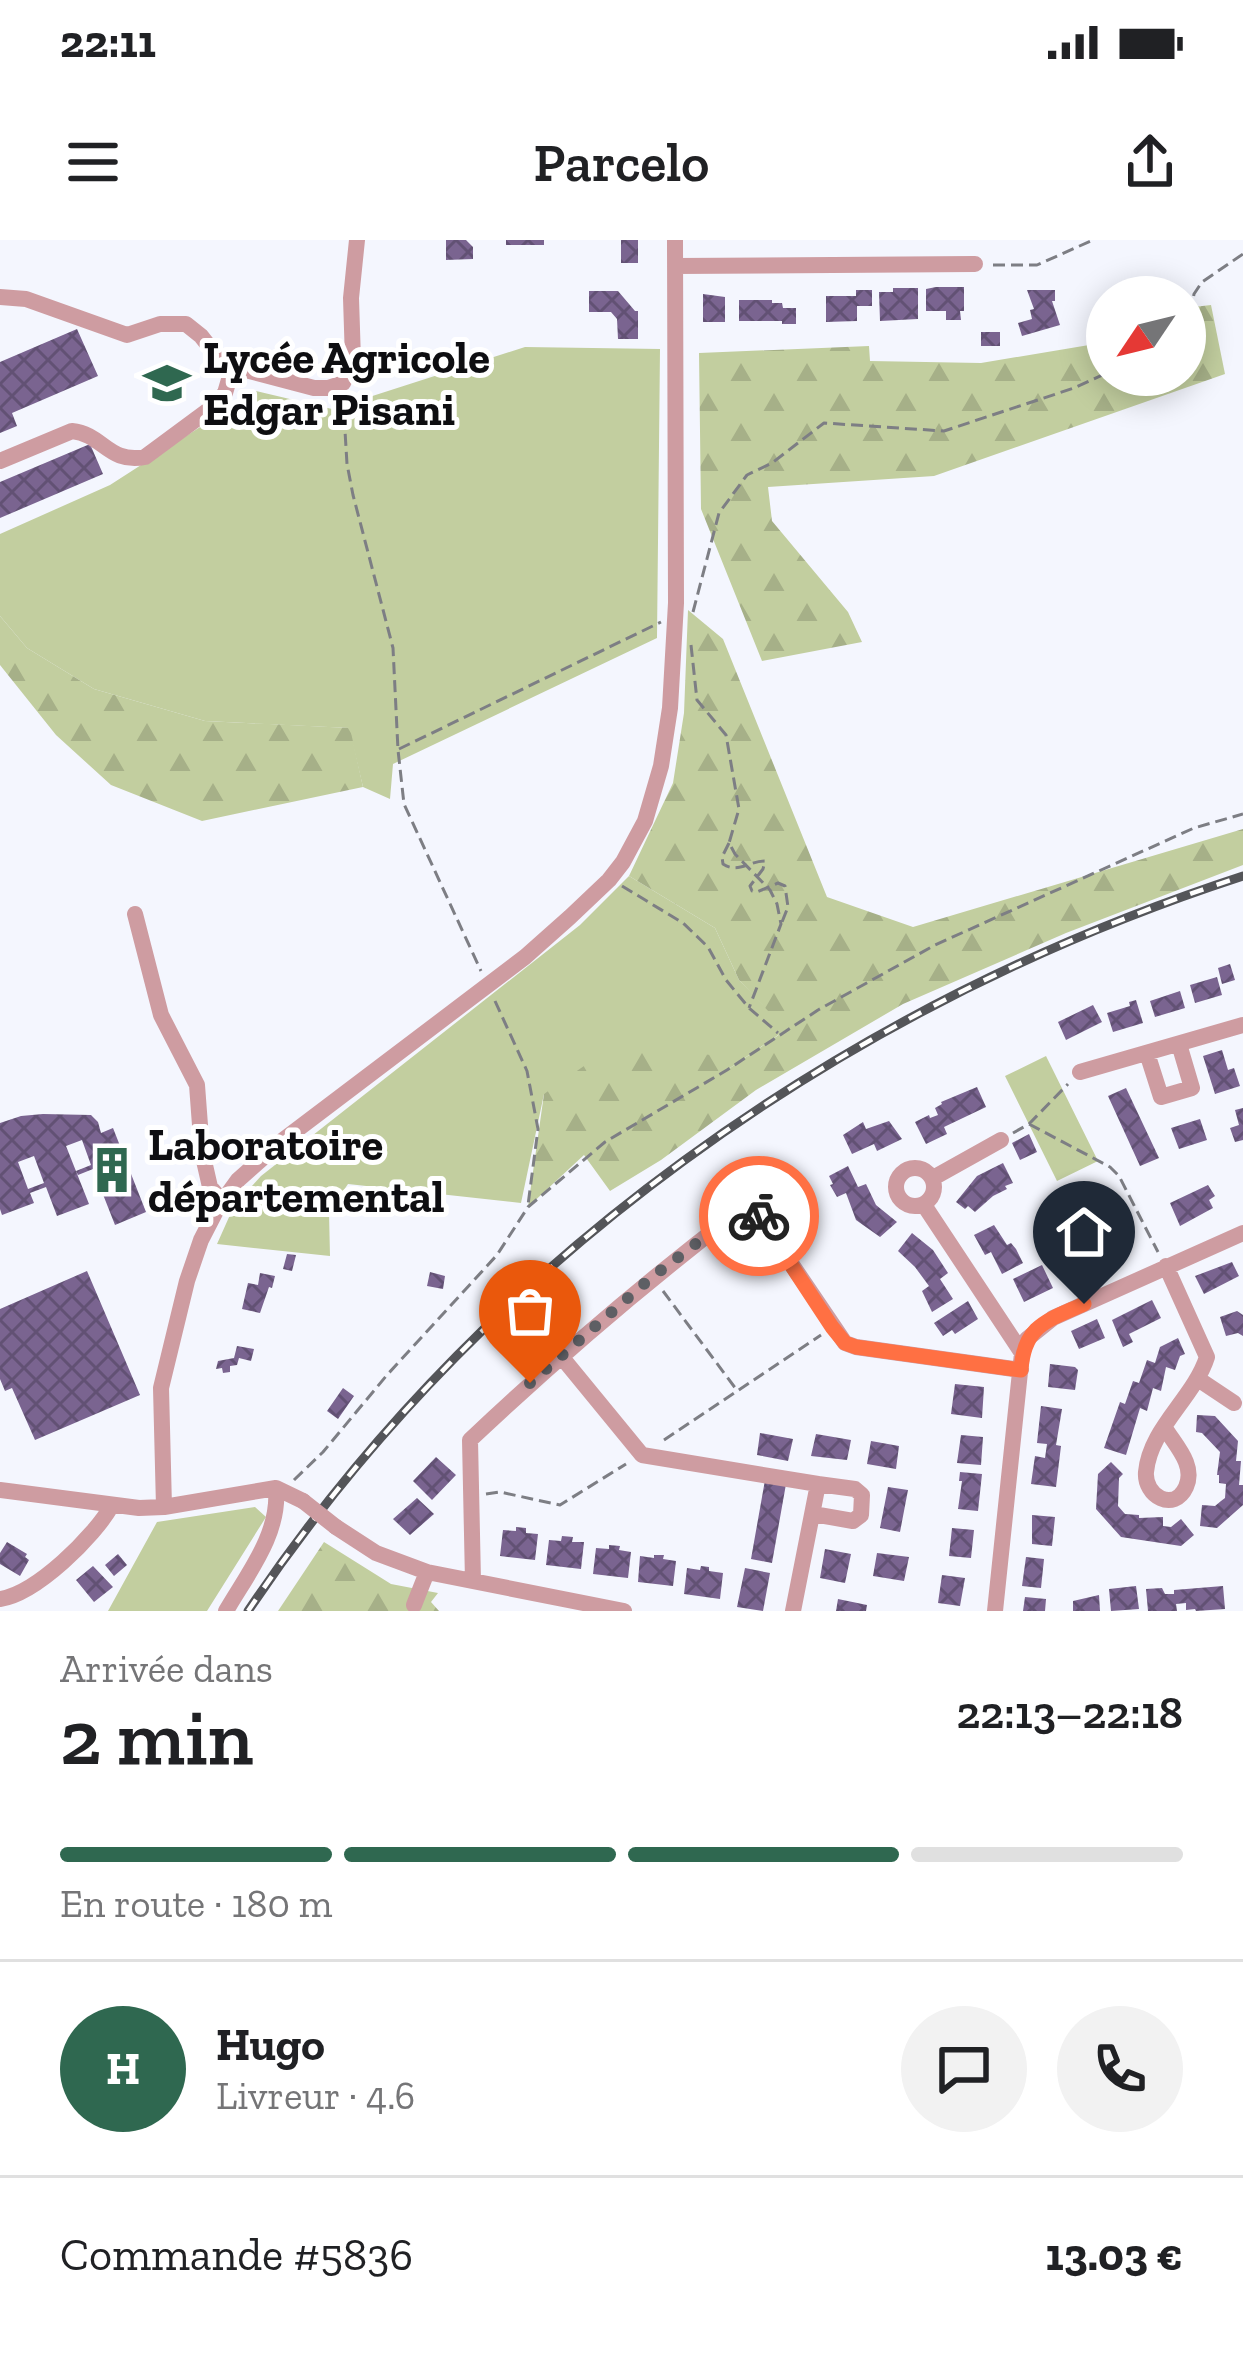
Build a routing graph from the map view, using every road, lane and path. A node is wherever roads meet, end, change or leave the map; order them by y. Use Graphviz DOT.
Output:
graph roads {
  1 [pos="356,240"];
  2 [pos="675,240"];
  3 [pos="954,240"];
  4 [pos="1093,240"];
  5 [pos="1243,254"];
  6 [pos="952,263"];
  7 [pos="975,264"];
  8 [pos="675,266"];
  9 [pos="1206,279"];
  10 [pos="0,297"];
  11 [pos="233,366"];
  12 [pos="343,383"];
  13 [pos="1086,383"];
  14 [pos="0,461"];
  15 [pos="682,620"];
  16 [pos="692,644"];
  17 [pos="1243,814"];
  18 [pos="729,843"];
  19 [pos="748,865"];
  20 [pos="758,877"];
  21 [pos="610,880"];
  22 [pos="768,887"];
  23 [pos="135,914"];
  24 [pos="782,924"];
  25 [pos="749,1007"];
  26 [pos="1243,1025"];
  27 [pos="780,1034"];
  28 [pos="1178,1044"];
  29 [pos="1147,1054"];
  30 [pos="1080,1072"];
  31 [pos="1001,1140"];
  32 [pos="933,1178"];
  33 [pos="223,1202"];
  34 [pos="924,1205"];
  35 [pos="1243,1233"];
  36 [pos="1166,1266"];
  37 [pos="652,1277"];
  38 [pos="832,1327"];
  39 [pos="560,1355"];
  40 [pos="1022,1362"];
  41 [pos="1198,1379"];
  42 [pos="737,1391"];
  43 [pos="1234,1403"];
  44 [pos="1165,1428"];
  45 [pos="642,1454"];
  46 [pos="818,1484"];
  47 [pos="280,1489"];
  48 [pos="0,1490"];
  49 [pos="472,1495"];
  50 [pos="112,1505"];
  51 [pos="164,1507"];
  52 [pos="813,1514"];
  53 [pos="427,1572"];
  54 [pos="473,1582"];
  55 [pos="0,1599"];
  56 [pos="414,1605"];
  57 [pos="226,1611"];
  58 [pos="624,1611"];
  59 [pos="793,1611"];
  60 [pos="995,1611"];
  1 -- 12 [label="street"];
  2 -- 8 [label="street"];
  3 -- 6 [label="street"];
  4 -- 7 [label="path"];
  5 -- 9 [label="path"];
  6 -- 7 [label="street"];
  6 -- 8 [label="street"];
  8 -- 15 [label="street"];
  10 -- 11 [label="street"];
  11 -- 12 [label="street"];
  11 -- 14 [label="street"];
  12 -- 15 [label="path"];
  13 -- 15 [label="path"];
  15 -- 21 [label="street"];
  16 -- 18 [label="path"];
  17 -- 27 [label="path"];
  18 -- 19 [label="path"];
  18 -- 19 [label="path"];
  19 -- 20 [label="path"];
  19 -- 20 [label="path"];
  20 -- 22 [label="path"];
  20 -- 22 [label="path"];
  21 -- 25 [label="path"];
  21 -- 33 [label="street"];
  22 -- 24 [label="path"];
  22 -- 24 [label="path"];
  23 -- 33 [label="street"];
  24 -- 25 [label="path"];
  25 -- 27 [label="path"];
  26 -- 28 [label="street"];
  27 -- 47 [label="path"];
  28 -- 29 [label="street"];
  28 -- 29 [label="street"];
  29 -- 30 [label="street"];
  30 -- 36 [label="path"];
  31 -- 32 [label="street"];
  32 -- 34 [label="street"];
  32 -- 34 [label="street"];
  33 -- 51 [label="street"];
  34 -- 40 [label="street"];
  35 -- 36 [label="street"];
  36 -- 40 [label="street"];
  36 -- 41 [label="street"];
  37 -- 38 [label="street"];
  37 -- 39 [label="street"];
  37 -- 42 [label="path"];
  38 -- 40 [label="street"];
  38 -- 42 [label="path"];
  39 -- 45 [label="street"];
  39 -- 49 [label="street"];
  40 -- 60 [label="street"];
  41 -- 43 [label="street"];
  41 -- 44 [label="street"];
  42 -- 45 [label="path"];
  45 -- 46 [label="street"];
  45 -- 49 [label="path"];
  46 -- 52 [label="street"];
  46 -- 52 [label="street"];
  47 -- 51 [label="street"];
  47 -- 53 [label="street, bridge"];
  47 -- 57 [label="street"];
  48 -- 50 [label="street"];
  49 -- 54 [label="street"];
  50 -- 51 [label="street"];
  50 -- 55 [label="street"];
  52 -- 59 [label="street"];
  53 -- 54 [label="street"];
  53 -- 56 [label="street"];
  54 -- 58 [label="street"];
}
